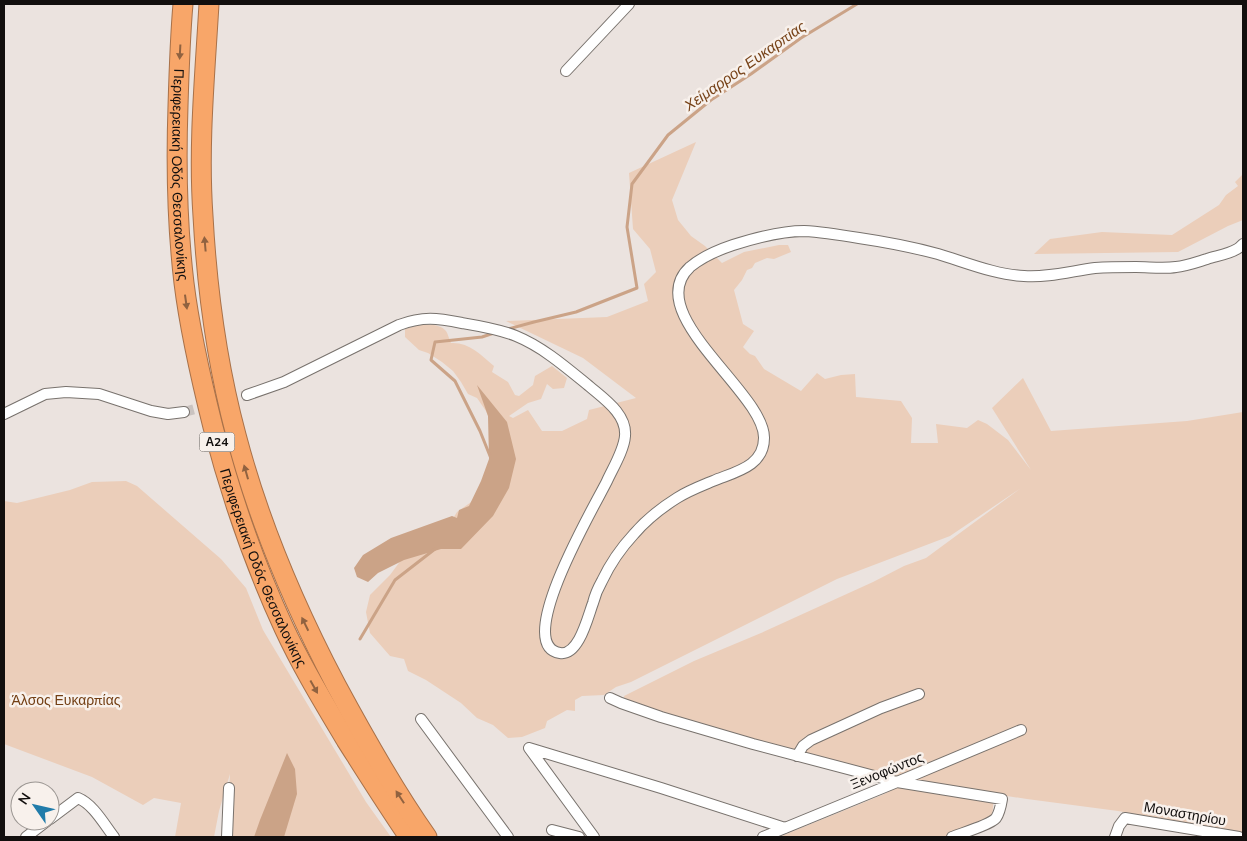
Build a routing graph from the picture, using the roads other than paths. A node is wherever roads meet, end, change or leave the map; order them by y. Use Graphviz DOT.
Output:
graph roads {
  1 [pos="183,4"];
  2 [pos="209,4"];
  3 [pos="629,4"];
  4 [pos="566,71"];
  5 [pos="1243,244"];
  6 [pos="247,395"];
  7 [pos="184,412"];
  8 [pos="4,414"];
  9 [pos="919,694"];
  10 [pos="610,698"];
  11 [pos="421,719"];
  12 [pos="1021,730"];
  13 [pos="797,756"];
  14 [pos="897,782"];
  15 [pos="229,788"];
  16 [pos="60,812"];
  17 [pos="785,828"];
  18 [pos="552,830"];
  19 [pos="114,837"];
  20 [pos="227,837"];
  21 [pos="409,837"];
  22 [pos="427,837"];
  23 [pos="508,837"];
  24 [pos="579,837"];
  25 [pos="594,837"];
  26 [pos="763,837"];
  27 [pos="952,837"];
  28 [pos="1115,837"];
  29 [pos="1240,837"];
  1 -- 21 [label="highway, Περιφερειακή Οδός Θεσσαλονίκης / Α24, one-way"];
  22 -- 2 [label="highway, Περιφερειακή Οδός Θεσσαλονίκης / Α24, one-way"];
  3 -- 4 [label="street"];
  5 -- 6 [label="street"];
  7 -- 8 [label="street"];
  9 -- 13 [label="street"];
  10 -- 13 [label="street"];
  11 -- 23 [label="street"];
  12 -- 14 [label="street, Ξενοφώντος"];
  13 -- 14 [label="street"];
  14 -- 17 [label="street, Ξενοφώντος"];
  14 -- 27 [label="street"];
  15 -- 20 [label="street"];
  16 -- 19 [label="street"];
  17 -- 25 [label="street"];
  17 -- 26 [label="street, Ξενοφώντος"];
  18 -- 24 [label="street"];
  28 -- 29 [label="street, Μοναστηρίου"];
}
